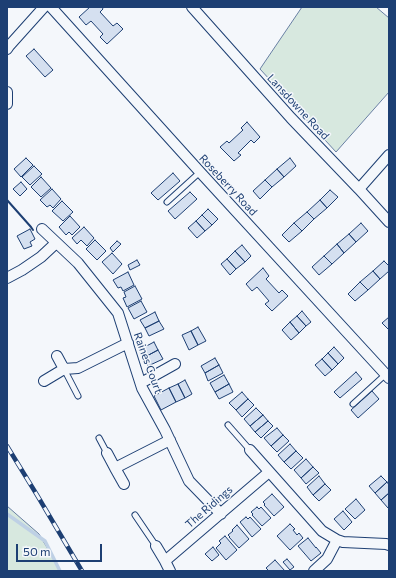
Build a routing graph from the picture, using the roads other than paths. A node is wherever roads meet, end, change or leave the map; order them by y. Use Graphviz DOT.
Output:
graph roads {
  1 [pos="44,7"];
  2 [pos="51,7"];
  3 [pos="192,7"];
  4 [pos="7,49"];
  5 [pos="7,92"];
  6 [pos="7,104"];
  7 [pos="389,155"];
  8 [pos="200,172"];
  9 [pos="359,189"];
  10 [pos="167,202"];
  11 [pos="389,222"];
  12 [pos="42,229"];
  13 [pos="56,243"];
  14 [pos="7,278"];
  15 [pos="128,343"];
  16 [pos="57,356"];
  17 [pos="175,364"];
  18 [pos="64,369"];
  19 [pos="387,376"];
  20 [pos="44,381"];
  21 [pos="141,383"];
  22 [pos="78,396"];
  23 [pos="353,404"];
  24 [pos="228,425"];
  25 [pos="99,438"];
  26 [pos="170,440"];
  27 [pos="250,450"];
  28 [pos="107,453"];
  29 [pos="115,468"];
  30 [pos="269,472"];
  31 [pos="124,484"];
  32 [pos="221,514"];
  33 [pos="136,515"];
  34 [pos="337,540"];
  35 [pos="156,546"];
  36 [pos="389,546"];
  37 [pos="166,561"];
  38 [pos="170,571"];
  39 [pos="314,571"];
  1 -- 4 [label="street"];
  2 -- 8 [label="street, Roseberry Road"];
  3 -- 9 [label="street, Lansdowne Road"];
  5 -- 6 [label="street"];
  7 -- 9 [label="street"];
  8 -- 10 [label="lane"];
  8 -- 19 [label="street, Roseberry Road"];
  9 -- 11 [label="street, Lansdowne Road"];
  12 -- 13 [label="street, Raines Court"];
  13 -- 14 [label="street"];
  13 -- 15 [label="street, Raines Court"];
  15 -- 18 [label="street"];
  15 -- 21 [label="street, Raines Court"];
  16 -- 18 [label="street"];
  17 -- 21 [label="street"];
  18 -- 20 [label="street"];
  18 -- 22 [label="lane"];
  19 -- 23 [label="lane"];
  21 -- 26 [label="street, Raines Court"];
  24 -- 27 [label="lane"];
  25 -- 28 [label="lane"];
  26 -- 29 [label="street"];
  26 -- 32 [label="street, Raines Court"];
  27 -- 30 [label="street"];
  28 -- 29 [label="street"];
  29 -- 31 [label="street"];
  30 -- 32 [label="street, The Ridings"];
  30 -- 34 [label="street"];
  32 -- 37 [label="street, The Ridings"];
  33 -- 35 [label="lane"];
  34 -- 36 [label="street"];
  34 -- 39 [label="street"];
  35 -- 37 [label="street"];
  37 -- 38 [label="street"];
}
